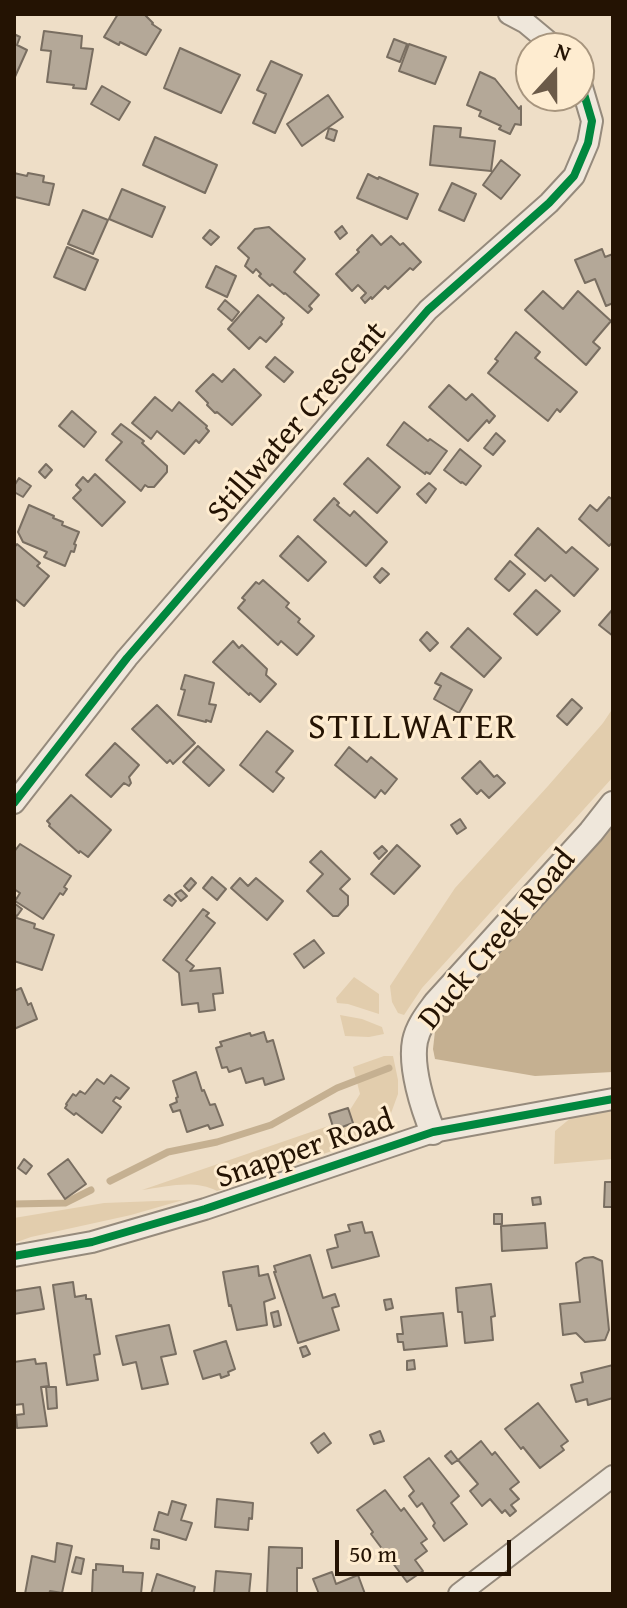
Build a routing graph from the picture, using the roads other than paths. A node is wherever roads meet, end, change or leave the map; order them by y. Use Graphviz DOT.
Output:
graph roads {
  1 [pos="509,14"];
  2 [pos="537,32"];
  3 [pos="589,112"];
  4 [pos="14,803"];
  5 [pos="613,804"];
  6 [pos="613,1099"];
  7 [pos="433,1132"];
  8 [pos="14,1256"];
  9 [pos="613,1476"];
  10 [pos="459,1594"];
  1 -- 2 [label="street"];
  3 -- 4 [label="street, Stillwater Crescent"];
  5 -- 7 [label="street, Duck Creek Road"];
  6 -- 7 [label="street, Snapper Road"];
  7 -- 8 [label="street, Snapper Road"];
  9 -- 10 [label="street"];
}
